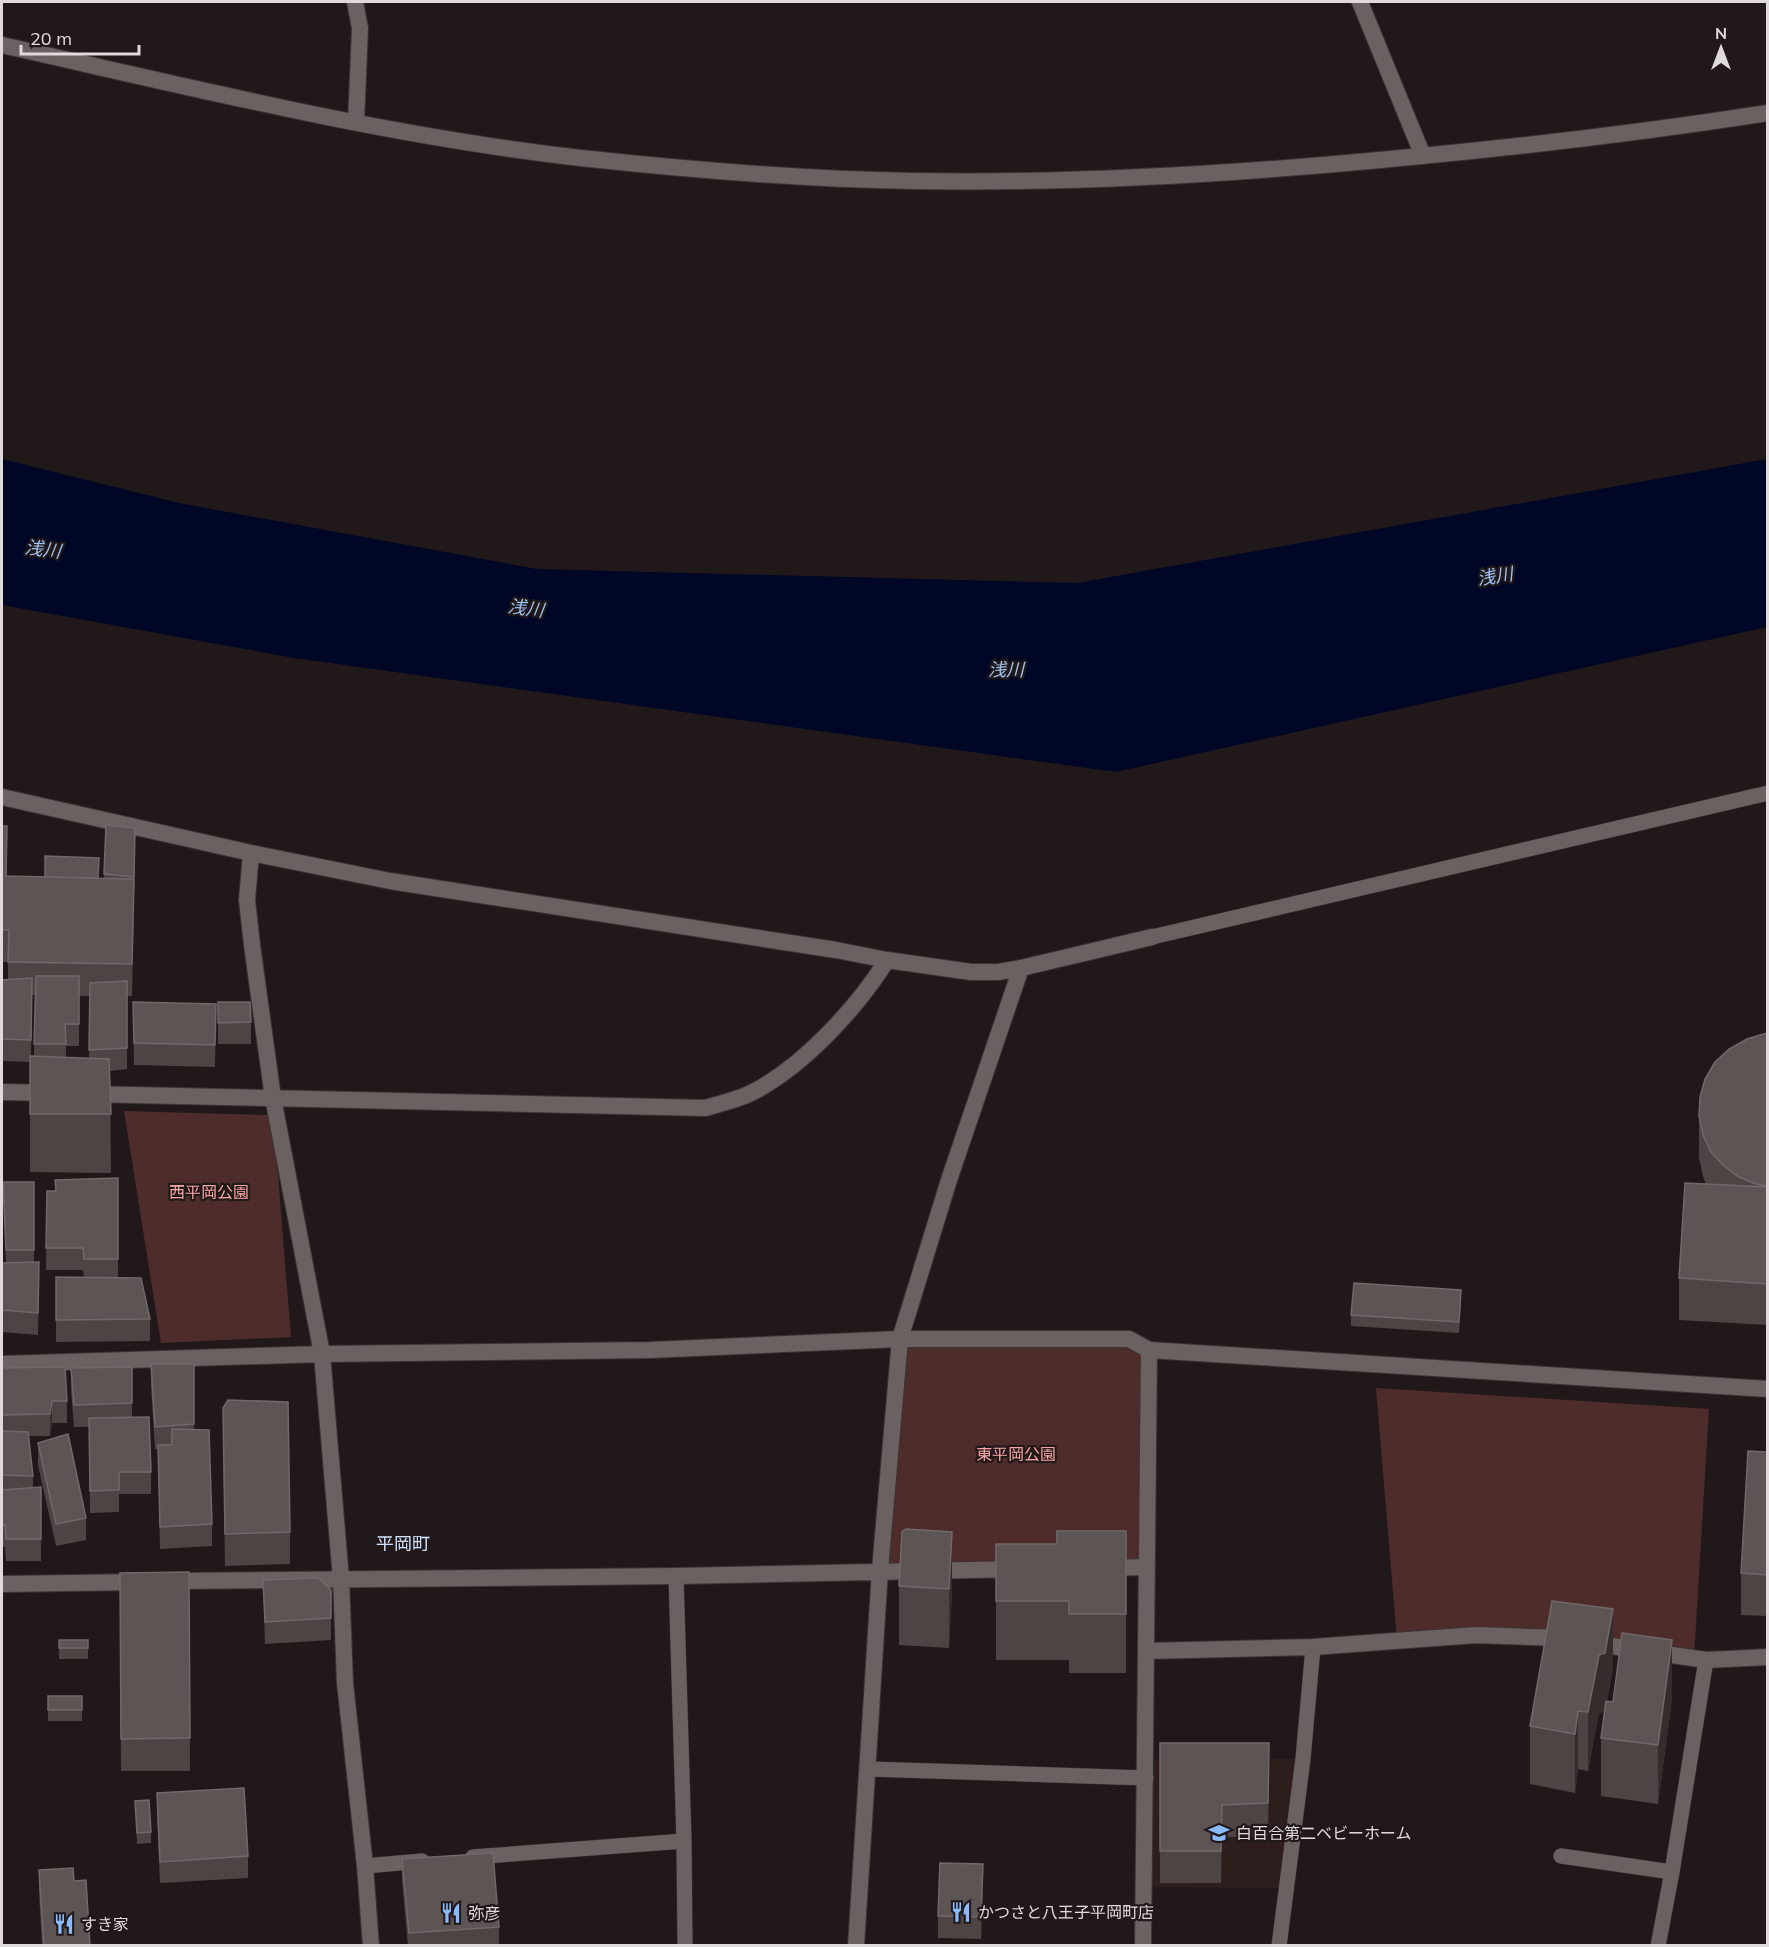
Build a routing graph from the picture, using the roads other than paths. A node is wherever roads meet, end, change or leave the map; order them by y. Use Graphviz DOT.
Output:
graph roads {
  1 [pos="355,2"];
  2 [pos="1360,2"];
  3 [pos="2,45"];
  4 [pos="1767,113"];
  5 [pos="356,122"];
  6 [pos="1423,156"];
  7 [pos="1767,793"];
  8 [pos="2,797"];
  9 [pos="251,853"];
  10 [pos="1152,937"];
  11 [pos="887,960"];
  12 [pos="1021,968"];
  13 [pos="2,1092"];
  14 [pos="273,1098"];
  15 [pos="900,1339"];
  16 [pos="1149,1350"];
  17 [pos="322,1354"];
  18 [pos="2,1364"];
  19 [pos="1767,1389"];
  20 [pos="1146,1567"];
  21 [pos="1030,1568"];
  22 [pos="1088,1568"];
  23 [pos="880,1570"];
  24 [pos="676,1576"];
  25 [pos="341,1579"];
  26 [pos="2,1584"];
  27 [pos="1313,1647"];
  28 [pos="1147,1651"];
  29 [pos="1767,1657"];
  30 [pos="1706,1660"];
  31 [pos="869,1769"];
  32 [pos="1146,1778"];
  33 [pos="684,1841"];
  34 [pos="1561,1856"];
  35 [pos="460,1858"];
  36 [pos="436,1860"];
  37 [pos="365,1866"];
  38 [pos="1672,1872"];
  39 [pos="371,1946"];
  40 [pos="685,1946"];
  41 [pos="856,1946"];
  42 [pos="1143,1946"];
  43 [pos="1279,1946"];
  44 [pos="1658,1946"];
  1 -- 5 [label="street"];
  2 -- 6 [label="street"];
  3 -- 5 [label="street"];
  4 -- 6 [label="street"];
  5 -- 6 [label="street"];
  7 -- 10 [label="lane"];
  8 -- 9 [label="street"];
  9 -- 11 [label="street"];
  9 -- 14 [label="street"];
  10 -- 12 [label="street"];
  11 -- 12 [label="street"];
  11 -- 14 [label="street"];
  12 -- 15 [label="street"];
  13 -- 14 [label="street"];
  14 -- 17 [label="street"];
  15 -- 16 [label="street"];
  15 -- 17 [label="street"];
  15 -- 23 [label="street"];
  16 -- 19 [label="street"];
  16 -- 20 [label="street"];
  17 -- 18 [label="street"];
  17 -- 25 [label="street"];
  20 -- 22 [label="street"];
  20 -- 28 [label="street"];
  21 -- 23 [label="street"];
  23 -- 24 [label="street"];
  23 -- 31 [label="street"];
  24 -- 25 [label="street"];
  24 -- 33 [label="lane"];
  25 -- 26 [label="street"];
  25 -- 37 [label="street"];
  27 -- 28 [label="street"];
  27 -- 30 [label="street"];
  27 -- 43 [label="lane"];
  28 -- 32 [label="street"];
  29 -- 30 [label="street"];
  30 -- 38 [label="lane"];
  31 -- 32 [label="lane"];
  31 -- 41 [label="street"];
  32 -- 42 [label="street"];
  33 -- 35 [label="lane"];
  33 -- 40 [label="lane"];
  34 -- 38 [label="lane"];
  36 -- 37 [label="lane"];
  37 -- 39 [label="street"];
  38 -- 44 [label="lane"];
}
